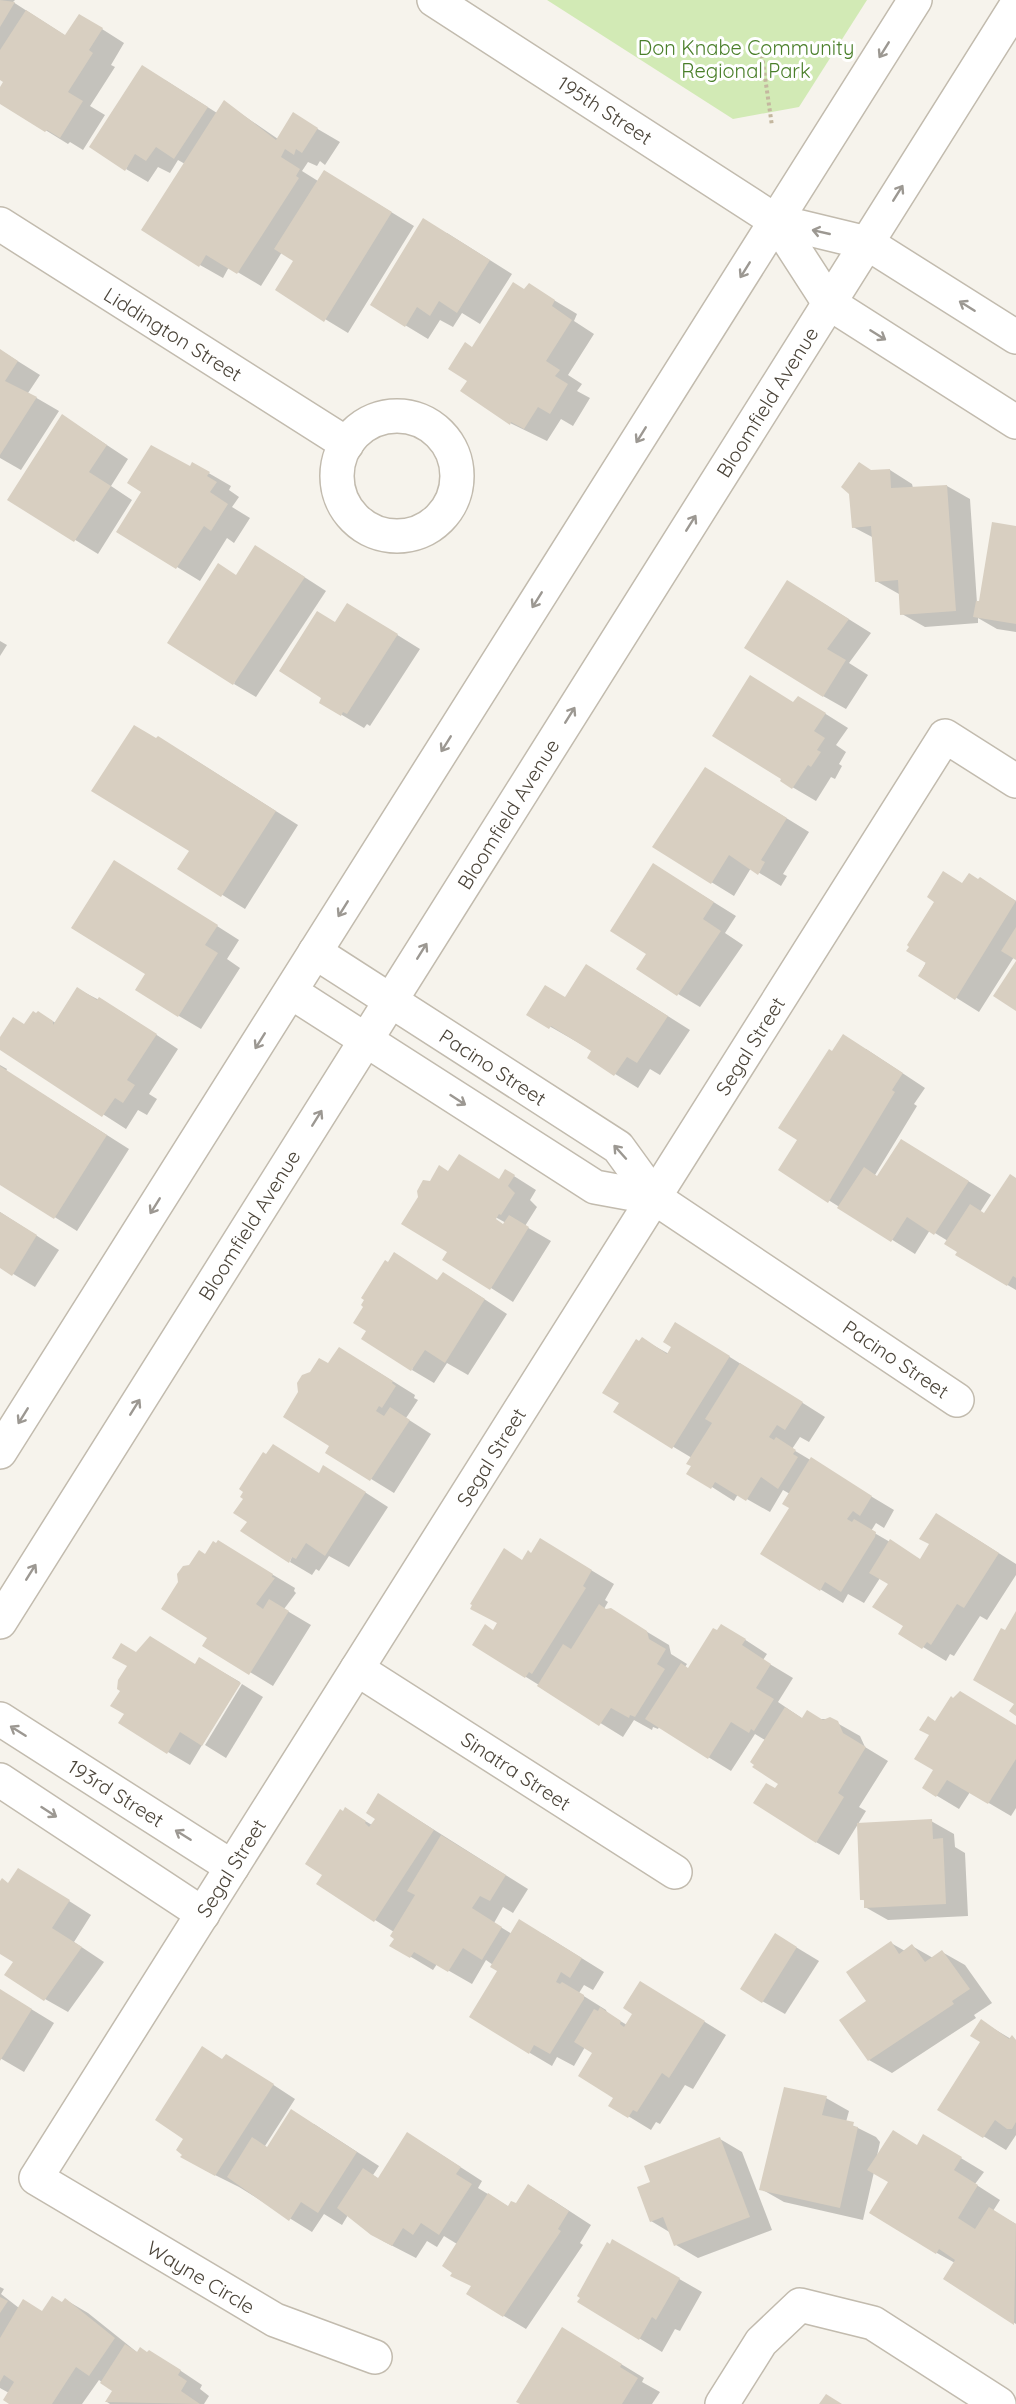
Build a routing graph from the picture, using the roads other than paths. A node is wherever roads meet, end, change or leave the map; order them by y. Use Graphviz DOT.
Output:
graph roads {
  1 [pos="434,0"];
  2 [pos="915,0"];
  3 [pos="1016,6"];
  4 [pos="776,221"];
  5 [pos="0,224"];
  6 [pos="867,243"];
  7 [pos="829,303"];
  8 [pos="1016,337"];
  9 [pos="1016,422"];
  10 [pos="347,444"];
  11 [pos="1016,781"];
  12 [pos="315,952"];
  13 [pos="291,992"];
  14 [pos="391,1001"];
  15 [pos="366,1040"];
  16 [pos="655,1198"];
  17 [pos="957,1400"];
  18 [pos="0,1452"];
  19 [pos="0,1622"];
  20 [pos="357,1669"];
  21 [pos="0,1719"];
  22 [pos="0,1780"];
  23 [pos="232,1867"];
  24 [pos="675,1872"];
  25 [pos="203,1914"];
  26 [pos="36,2178"];
  27 [pos="375,2357"];
  28 [pos="722,2404"];
  29 [pos="999,2404"];
  1 -- 4 [label="street, 195th Street"];
  2 -- 4 [label="street, one-way"];
  6 -- 3 [label="street, Bloomfield Avenue, one-way"];
  6 -- 4 [label="street, 195th Street, one-way"];
  4 -- 7 [label="street, 195th Street"];
  4 -- 12 [label="street, one-way"];
  5 -- 10 [label="street, Liddington Street"];
  6 -- 7 [label="street, Bloomfield Avenue"];
  8 -- 6 [label="street, 195th Street, one-way"];
  7 -- 9 [label="street, 195th Street, one-way"];
  14 -- 7 [label="street, Bloomfield Avenue, one-way"];
  11 -- 16 [label="street, Segal Street"];
  12 -- 13 [label="street"];
  12 -- 14 [label="street, Pacino Street"];
  13 -- 15 [label="street, Pacino Street"];
  13 -- 18 [label="street, one-way"];
  14 -- 15 [label="street, Bloomfield Avenue"];
  16 -- 14 [label="street, Pacino Street, one-way"];
  15 -- 16 [label="street, Pacino Street, one-way"];
  19 -- 15 [label="street, Bloomfield Avenue, one-way"];
  16 -- 17 [label="street, Pacino Street"];
  16 -- 20 [label="street, Segal Street"];
  20 -- 23 [label="street, Segal Street"];
  20 -- 24 [label="street, Sinatra Street"];
  23 -- 21 [label="street, 193rd Street, one-way"];
  22 -- 25 [label="street, one-way"];
  23 -- 25 [label="street, Segal Street"];
  25 -- 26 [label="street, Segal Street"];
  26 -- 27 [label="street, Wayne Circle"];
  28 -- 29 [label="street"];
}
